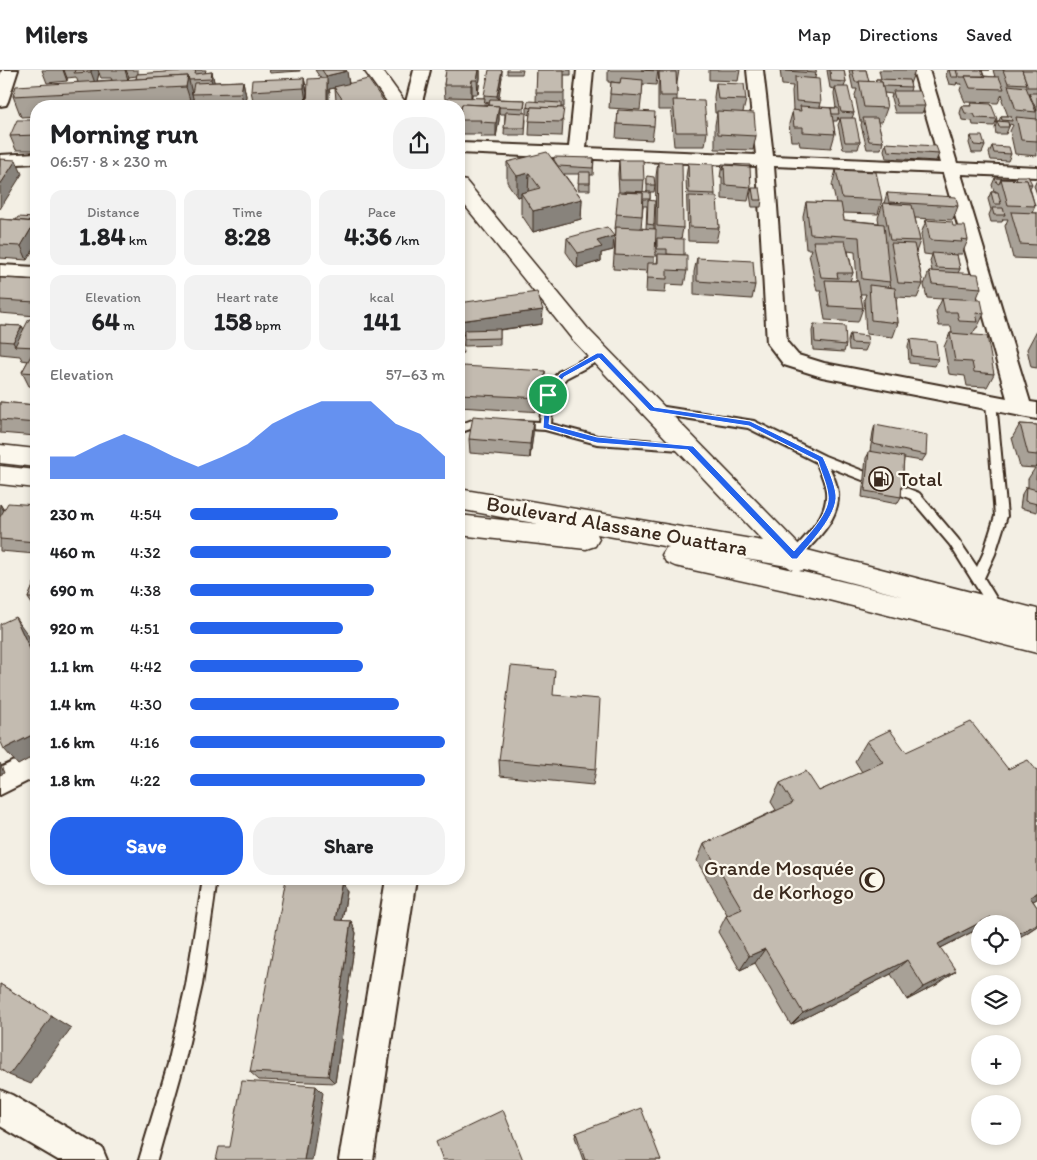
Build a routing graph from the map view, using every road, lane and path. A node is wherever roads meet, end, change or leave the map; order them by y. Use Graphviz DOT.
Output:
graph roads {
  1 [pos="10,70"];
  2 [pos="373,70"];
  3 [pos="422,70"];
  4 [pos="585,70"];
  5 [pos="755,70"];
  6 [pos="921,70"];
  7 [pos="395,100"];
  8 [pos="414,100"];
  9 [pos="0,101"];
  10 [pos="465,148"];
  11 [pos="577,151"];
  12 [pos="30,158"];
  13 [pos="0,160"];
  14 [pos="765,160"];
  15 [pos="948,168"];
  16 [pos="1037,172"];
  17 [pos="465,192"];
  18 [pos="0,271"];
  19 [pos="30,273"];
  20 [pos="600,355"];
  21 [pos="991,402"];
  22 [pos="652,409"];
  23 [pos="1029,409"];
  24 [pos="545,426"];
  25 [pos="465,427"];
  26 [pos="690,448"];
  27 [pos="0,454"];
  28 [pos="30,457"];
  29 [pos="821,459"];
  30 [pos="0,475"];
  31 [pos="30,478"];
  32 [pos="465,504"];
  33 [pos="465,526"];
  34 [pos="794,557"];
  35 [pos="977,578"];
  36 [pos="821,587"];
  37 [pos="998,611"];
  38 [pos="1037,620"];
  39 [pos="1037,641"];
  40 [pos="30,766"];
  41 [pos="0,782"];
  42 [pos="209,885"];
  43 [pos="400,885"];
  44 [pos="0,1106"];
  45 [pos="90,1160"];
  46 [pos="148,1160"];
  47 [pos="356,1160"];
  1 -- 9 [label="street"];
  2 -- 7 [label="main road"];
  3 -- 8 [label="street"];
  4 -- 11 [label="street"];
  5 -- 14 [label="street"];
  6 -- 15 [label="street"];
  10 -- 11 [label="street"];
  11 -- 14 [label="street"];
  12 -- 13 [label="street"];
  14 -- 15 [label="street"];
  14 -- 21 [label="street"];
  15 -- 16 [label="street"];
  15 -- 23 [label="street"];
  17 -- 20 [label="main road"];
  18 -- 19 [label="street"];
  20 -- 22 [label="main road"];
  20 -- 24 [label="lane"];
  21 -- 23 [label="street"];
  21 -- 35 [label="lane"];
  22 -- 26 [label="main road"];
  22 -- 29 [label="lane"];
  24 -- 25 [label="lane"];
  24 -- 26 [label="lane"];
  26 -- 34 [label="main road"];
  27 -- 28 [label="main road"];
  29 -- 34 [label="lane"];
  29 -- 35 [label="lane"];
  30 -- 31 [label="main road"];
  32 -- 34 [label="main road, Boulevard Alassane Ouattara"];
  33 -- 36 [label="main road, Boulevard Alassane Ouattara"];
  34 -- 36 [label="main road"];
  34 -- 37 [label="main road, Boulevard Alassane Ouattara"];
  35 -- 37 [label="lane"];
  36 -- 39 [label="main road, Boulevard Alassane Ouattara"];
  37 -- 38 [label="main road, Boulevard Alassane Ouattara"];
  40 -- 41 [label="street"];
  42 -- 46 [label="lane"];
  43 -- 47 [label="street"];
  44 -- 45 [label="street"];
}
